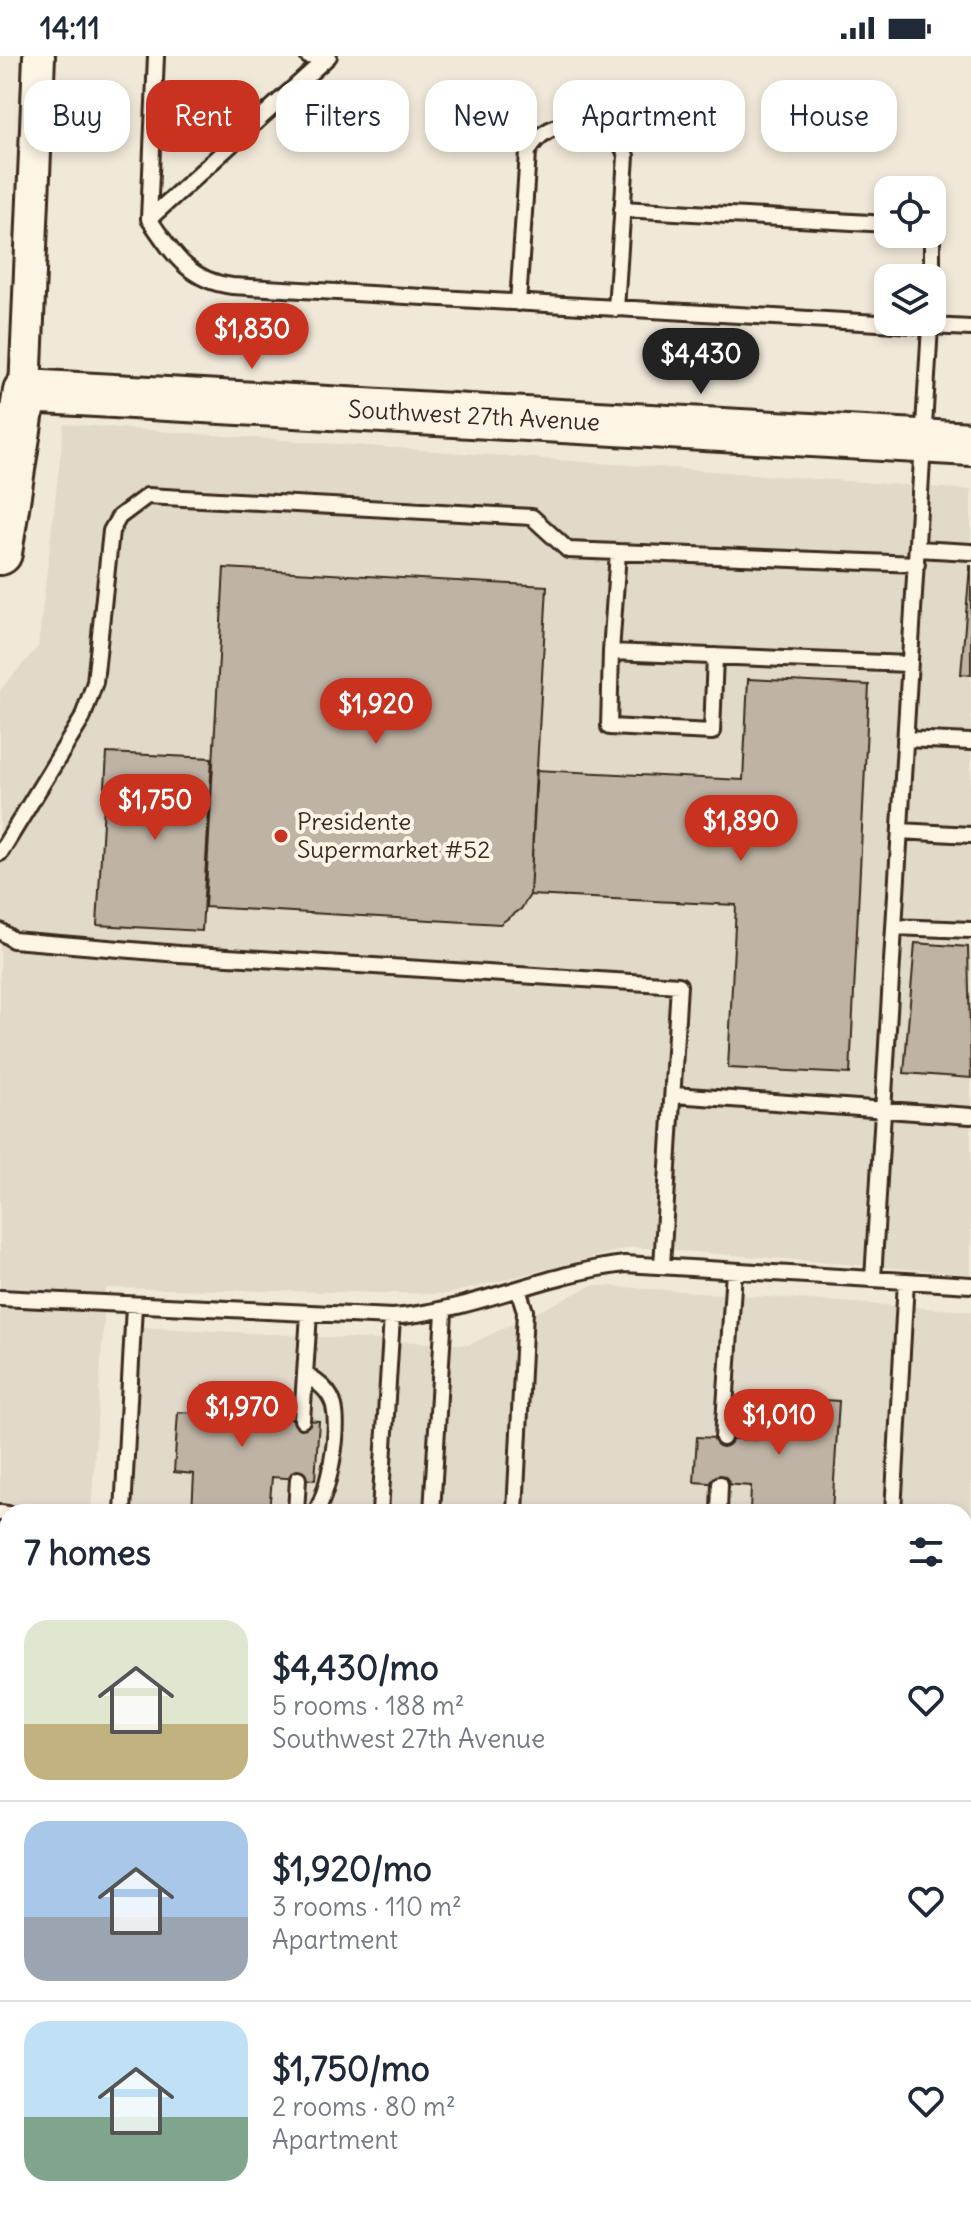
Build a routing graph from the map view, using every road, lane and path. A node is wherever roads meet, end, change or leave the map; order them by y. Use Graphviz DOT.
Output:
graph roads {
  1 [pos="39,56"];
  2 [pos="156,56"];
  3 [pos="308,56"];
  4 [pos="328,57"];
  5 [pos="622,209"];
  6 [pos="149,219"];
  7 [pos="874,223"];
  8 [pos="518,303"];
  9 [pos="616,309"];
  10 [pos="874,321"];
  11 [pos="946,326"];
  12 [pos="971,328"];
  13 [pos="929,336"];
  14 [pos="8,389"];
  15 [pos="924,441"];
  16 [pos="971,444"];
  17 [pos="918,549"];
  18 [pos="618,552"];
  19 [pos="971,552"];
  20 [pos="0,553"];
  21 [pos="917,564"];
  22 [pos="611,652"];
  23 [pos="715,656"];
  24 [pos="909,664"];
  25 [pos="905,739"];
  26 [pos="971,742"];
  27 [pos="900,831"];
  28 [pos="971,835"];
  29 [pos="0,853"];
  30 [pos="894,927"];
  31 [pos="971,930"];
  32 [pos="0,931"];
  33 [pos="674,1095"];
  34 [pos="884,1110"];
  35 [pos="971,1116"];
  36 [pos="662,1266"];
  37 [pos="734,1271"];
  38 [pos="873,1279"];
  39 [pos="906,1281"];
  40 [pos="971,1285"];
  41 [pos="518,1289"];
  42 [pos="0,1298"];
  43 [pos="134,1306"];
  44 [pos="444,1312"];
  45 [pos="309,1314"];
  46 [pos="392,1317"];
  47 [pos="305,1374"];
  48 [pos="302,1420"];
  49 [pos="723,1438"];
  50 [pos="298,1479"];
  51 [pos="720,1484"];
  52 [pos="123,1504"];
  53 [pos="296,1504"];
  54 [pos="319,1504"];
  55 [pos="380,1504"];
  56 [pos="432,1504"];
  57 [pos="515,1504"];
  58 [pos="719,1504"];
  59 [pos="893,1504"];
  1 -- 14 [label="street"];
  2 -- 6 [label="lane"];
  3 -- 4 [label="lane"];
  4 -- 6 [label="lane"];
  5 -- 7 [label="lane"];
  5 -- 8 [label="lane"];
  5 -- 9 [label="lane"];
  6 -- 8 [label="lane"];
  8 -- 9 [label="lane"];
  9 -- 10 [label="lane"];
  11 -- 12 [label="lane"];
  13 -- 15 [label="lane"];
  14 -- 15 [label="street, Southwest 27th Avenue"];
  14 -- 20 [label="street"];
  15 -- 16 [label="street, Southwest 27th Avenue"];
  15 -- 17 [label="lane"];
  17 -- 19 [label="lane"];
  17 -- 21 [label="lane"];
  18 -- 21 [label="lane"];
  18 -- 22 [label="lane"];
  18 -- 29 [label="lane"];
  21 -- 24 [label="lane"];
  22 -- 23 [label="lane"];
  22 -- 23 [label="lane"];
  23 -- 24 [label="lane"];
  24 -- 25 [label="lane"];
  25 -- 26 [label="lane"];
  25 -- 27 [label="lane"];
  27 -- 28 [label="lane"];
  27 -- 30 [label="lane"];
  30 -- 31 [label="lane"];
  30 -- 34 [label="lane"];
  32 -- 33 [label="lane"];
  33 -- 34 [label="lane"];
  33 -- 36 [label="lane"];
  34 -- 35 [label="lane"];
  34 -- 38 [label="lane"];
  36 -- 37 [label="lane"];
  36 -- 41 [label="lane"];
  37 -- 38 [label="lane"];
  37 -- 49 [label="lane"];
  38 -- 39 [label="lane"];
  39 -- 40 [label="lane"];
  39 -- 59 [label="lane"];
  41 -- 44 [label="lane"];
  41 -- 57 [label="lane"];
  42 -- 43 [label="lane"];
  43 -- 45 [label="lane"];
  43 -- 52 [label="lane"];
  44 -- 46 [label="lane"];
  44 -- 56 [label="lane"];
  45 -- 46 [label="lane"];
  45 -- 47 [label="lane"];
  46 -- 55 [label="lane"];
  47 -- 48 [label="lane"];
  47 -- 54 [label="lane"];
  50 -- 53 [label="lane"];
  51 -- 58 [label="lane"];
}
